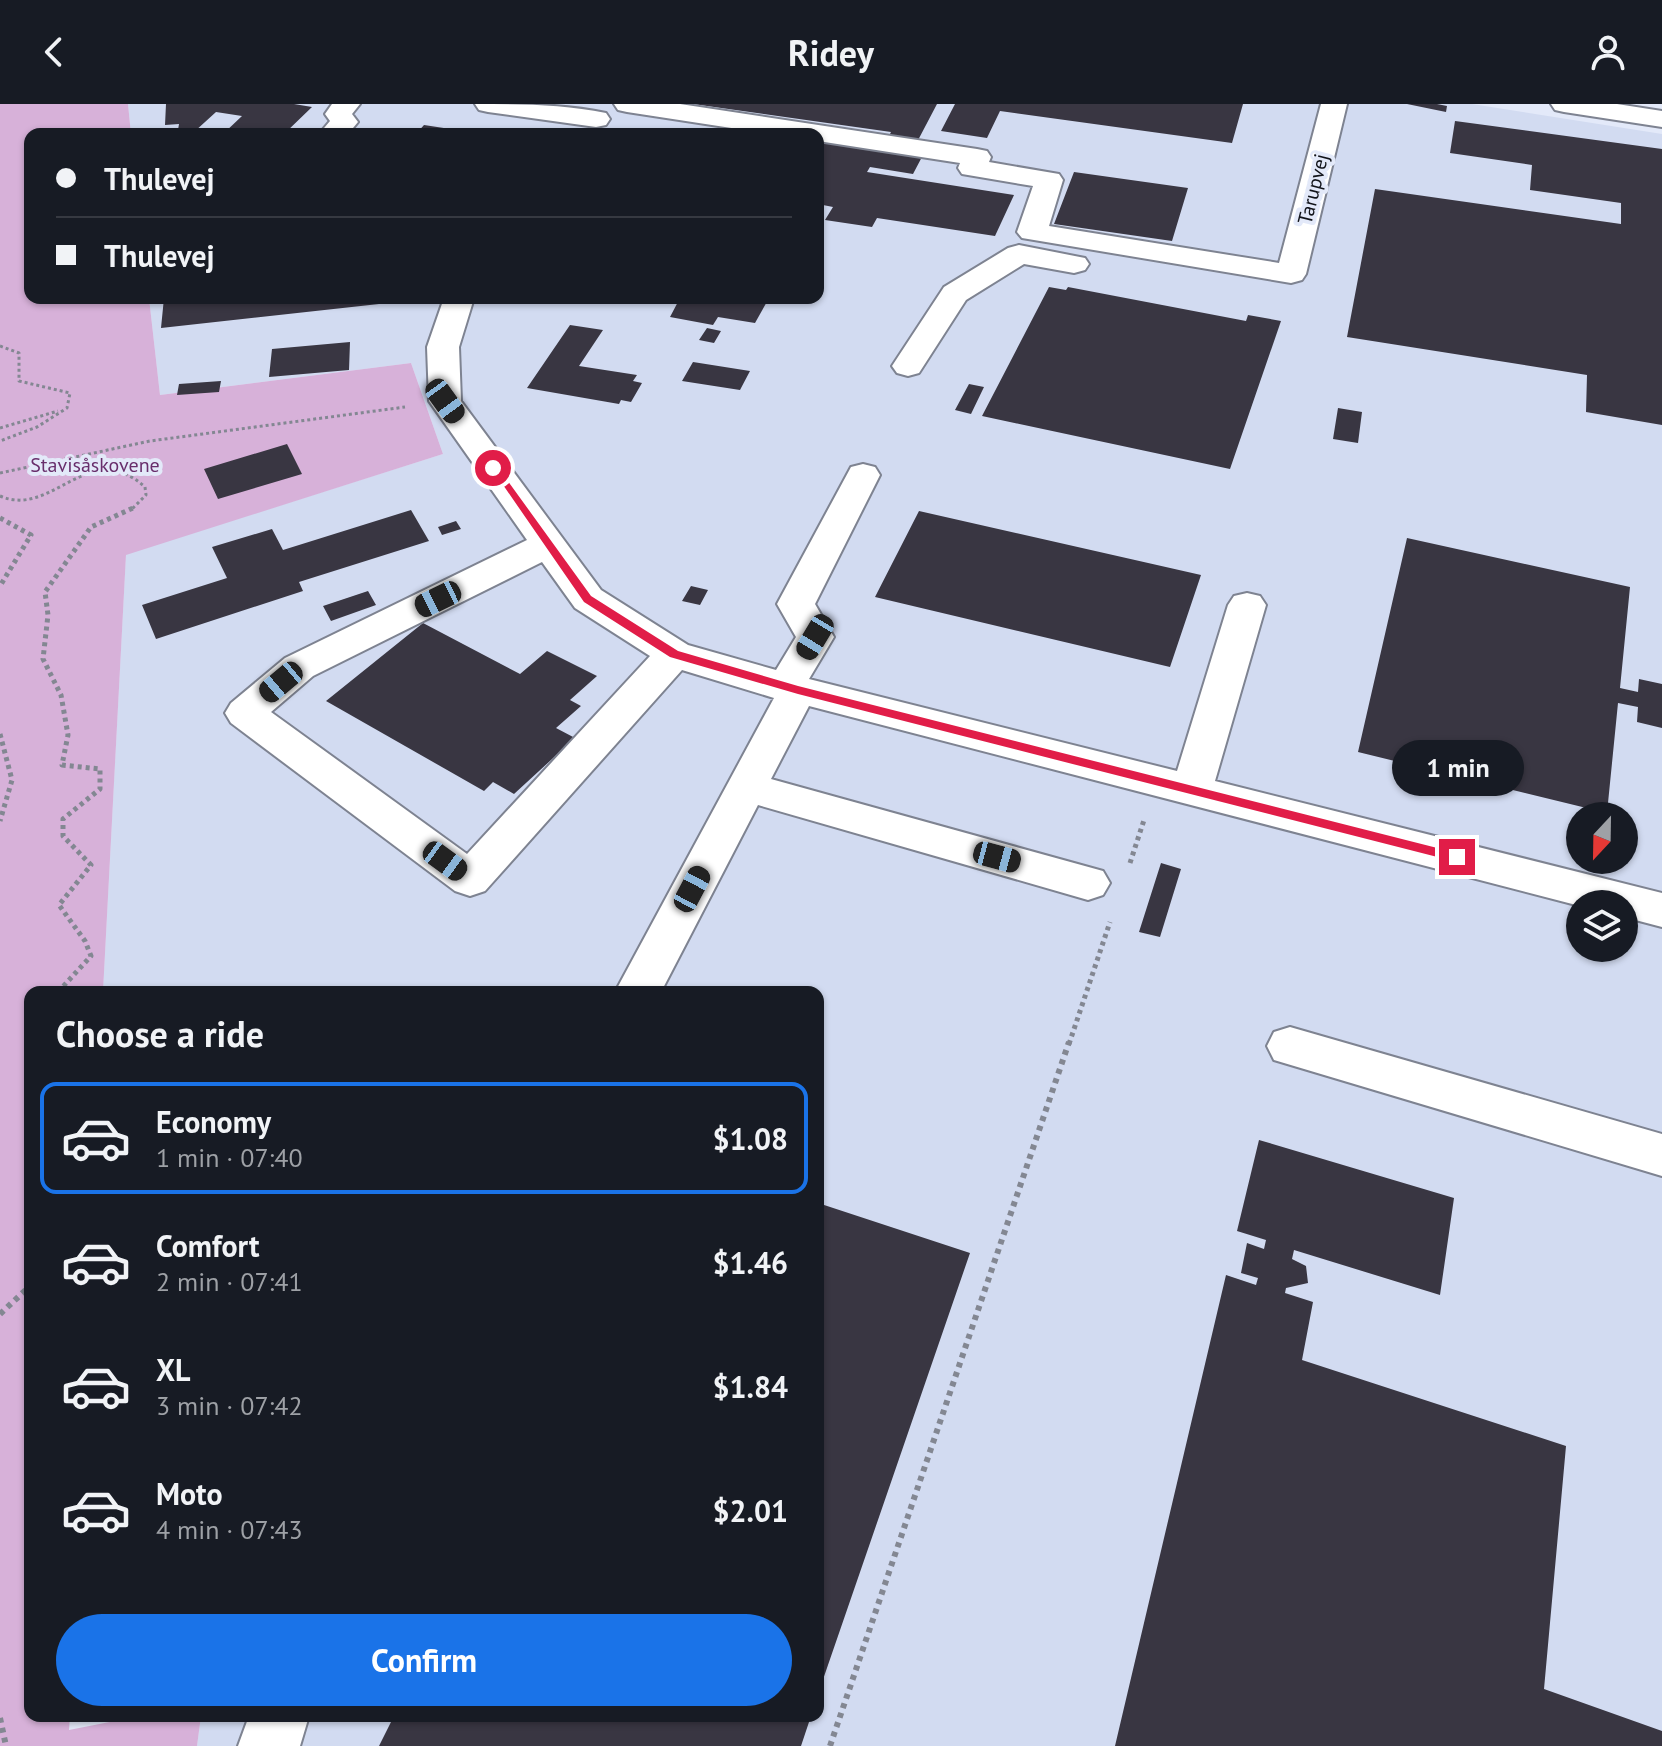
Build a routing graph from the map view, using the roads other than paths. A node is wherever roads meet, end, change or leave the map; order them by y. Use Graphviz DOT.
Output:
graph roads {
  1 [pos="347,104"];
  2 [pos="488,104"];
  3 [pos="627,104"];
  4 [pos="1334,104"];
  5 [pos="1564,104"];
  6 [pos="665,110"];
  7 [pos="596,119"];
  8 [pos="1662,119"];
  9 [pos="338,128"];
  10 [pos="652,128"];
  11 [pos="784,128"];
  12 [pos="824,134"];
  13 [pos="1282,273"];
  14 [pos="457,304"];
  15 [pos="908,366"];
  16 [pos="863,475"];
  17 [pos="549,544"];
  18 [pos="1247,605"];
  19 [pos="674,654"];
  20 [pos="791,688"];
  21 [pos="1174,786"];
  22 [pos="746,787"];
  23 [pos="1107,879"];
  24 [pos="1662,910"];
  25 [pos="641,986"];
  26 [pos="1290,1046"];
  27 [pos="1662,1155"];
  28 [pos="277,1722"];
  29 [pos="269,1746"];
  1 -- 9 [label="street"];
  2 -- 7 [label="street"];
  3 -- 6 [label="street"];
  4 -- 13 [label="street, Tarupvej"];
  5 -- 8 [label="street"];
  6 -- 10 [label="street"];
  6 -- 11 [label="street"];
  12 -- 13 [label="street"];
  13 -- 15 [label="street"];
  14 -- 17 [label="street"];
  16 -- 20 [label="street"];
  17 -- 19 [label="street"];
  17 -- 19 [label="street"];
  18 -- 21 [label="street"];
  19 -- 20 [label="street"];
  20 -- 21 [label="street"];
  20 -- 22 [label="street"];
  21 -- 24 [label="street"];
  22 -- 23 [label="street"];
  22 -- 25 [label="street"];
  26 -- 27 [label="street"];
  28 -- 29 [label="street"];
}
